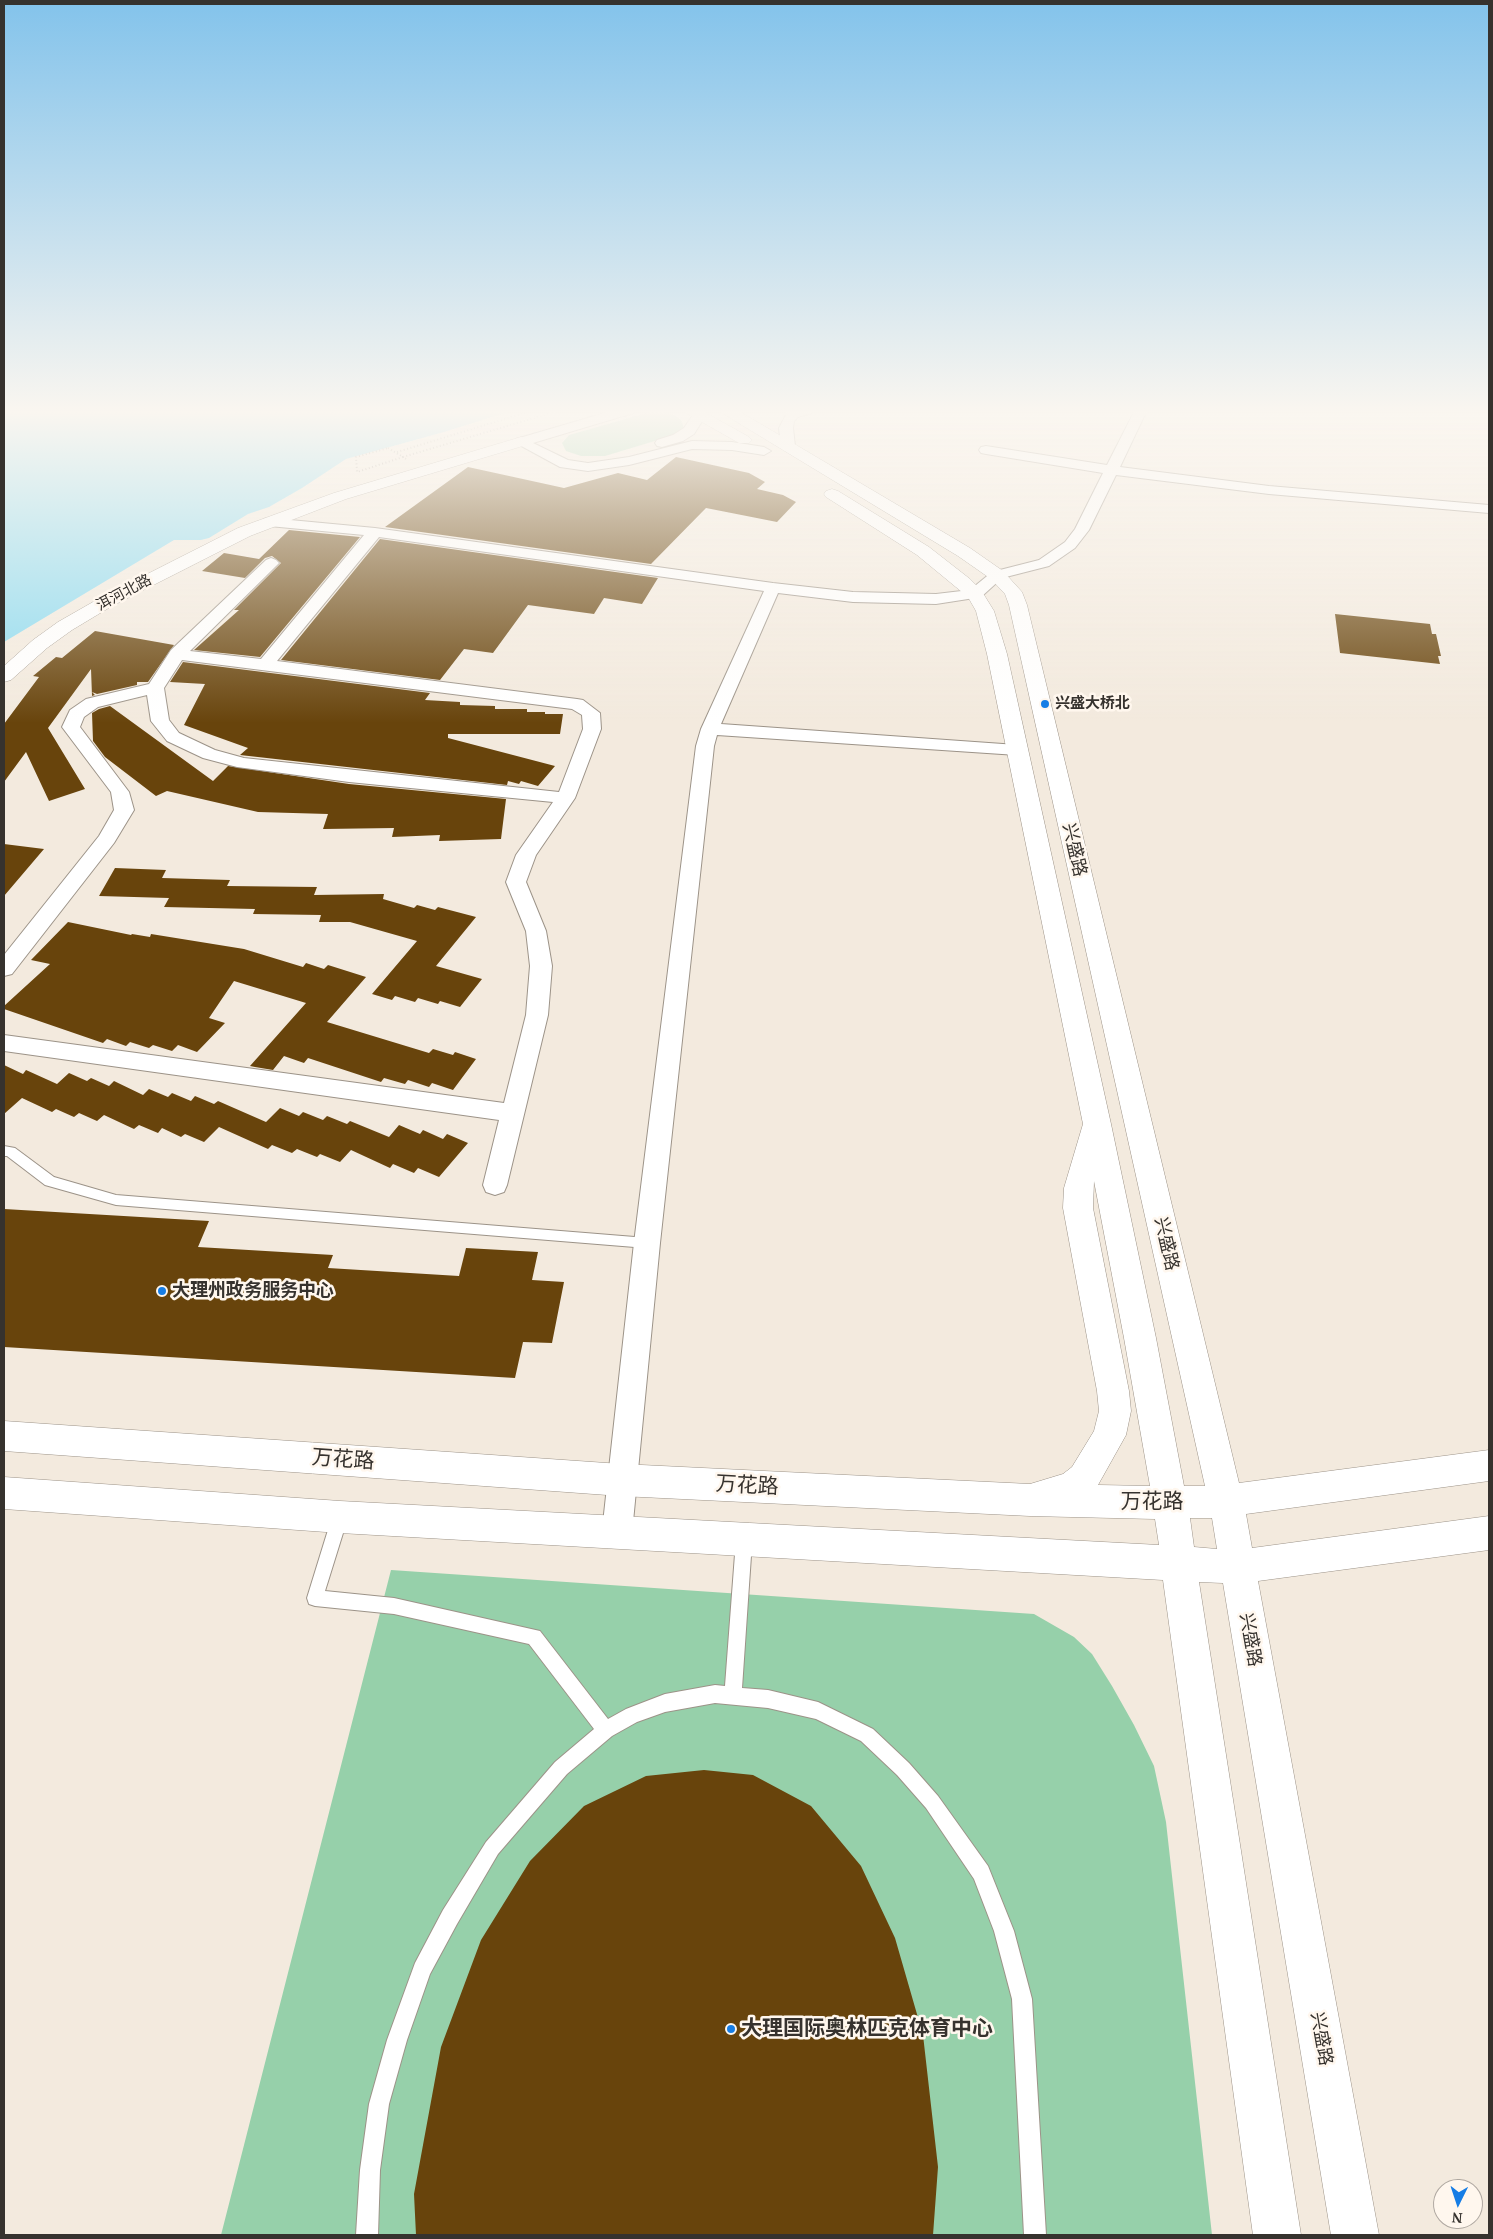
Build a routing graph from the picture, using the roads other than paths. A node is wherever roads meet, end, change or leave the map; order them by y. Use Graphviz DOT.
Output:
graph roads {
  1 [pos="290,514"];
  2 [pos="871,514"];
  3 [pos="896,514"];
  4 [pos="1090,514"];
  5 [pos="269,522"];
  6 [pos="375,532"];
  7 [pos="271,563"];
  8 [pos="997,574"];
  9 [pos="773,588"];
  10 [pos="975,594"];
  11 [pos="177,654"];
  12 [pos="265,665"];
  13 [pos="4,676"];
  14 [pos="155,688"];
  15 [pos="710,729"];
  16 [pos="1017,750"];
  17 [pos="566,798"];
  18 [pos="4,969"];
  19 [pos="4,1043"];
  20 [pos="512,1113"];
  21 [pos="1097,1124"];
  22 [pos="4,1150"];
  23 [pos="495,1185"];
  24 [pos="648,1243"];
  25 [pos="4,1436"];
  26 [pos="1489,1465"];
  27 [pos="621,1480"];
  28 [pos="4,1493"];
  29 [pos="1030,1500"];
  30 [pos="1226,1501"];
  31 [pos="1170,1503"];
  32 [pos="340,1517"];
  33 [pos="617,1532"];
  34 [pos="1489,1534"];
  35 [pos="744,1540"];
  36 [pos="1179,1565"];
  37 [pos="1237,1567"];
  38 [pos="733,1696"];
  39 [pos="606,1730"];
  40 [pos="367,2235"];
  41 [pos="1035,2235"];
  42 [pos="1276,2235"];
  43 [pos="1356,2235"];
  1 -- 5 [label="street, 洱河北路"];
  2 -- 10 [label="street, 兴盛路"];
  3 -- 8 [label="street, 兴盛路"];
  4 -- 8 [label="street"];
  5 -- 6 [label="street"];
  5 -- 13 [label="street, 洱河北路"];
  6 -- 9 [label="street"];
  6 -- 12 [label="street"];
  7 -- 11 [label="street"];
  8 -- 10 [label="street"];
  8 -- 30 [label="street, 兴盛路"];
  9 -- 10 [label="street"];
  9 -- 15 [label="street"];
  10 -- 16 [label="street, 兴盛路"];
  11 -- 12 [label="street"];
  11 -- 14 [label="street"];
  12 -- 17 [label="street"];
  14 -- 17 [label="street"];
  14 -- 18 [label="street"];
  15 -- 16 [label="street"];
  15 -- 24 [label="street"];
  16 -- 21 [label="street, 兴盛路"];
  17 -- 20 [label="street"];
  19 -- 20 [label="street"];
  20 -- 23 [label="street"];
  21 -- 29 [label="street"];
  21 -- 31 [label="street, 兴盛路"];
  22 -- 24 [label="lane"];
  24 -- 27 [label="street"];
  25 -- 27 [label="street, 万花路"];
  26 -- 30 [label="street, 万花路"];
  27 -- 29 [label="street, 万花路"];
  27 -- 33 [label="street"];
  28 -- 32 [label="street"];
  29 -- 31 [label="street, 万花路"];
  30 -- 31 [label="street, 万花路"];
  30 -- 37 [label="street, 兴盛路"];
  31 -- 36 [label="street, 兴盛路"];
  32 -- 33 [label="street"];
  32 -- 39 [label="lane"];
  33 -- 35 [label="street"];
  34 -- 37 [label="street"];
  35 -- 36 [label="street"];
  35 -- 38 [label="lane"];
  36 -- 37 [label="street"];
  36 -- 42 [label="street, 兴盛路"];
  37 -- 43 [label="street, 兴盛路"];
  38 -- 39 [label="lane"];
  38 -- 41 [label="lane"];
  39 -- 40 [label="lane"];
}
